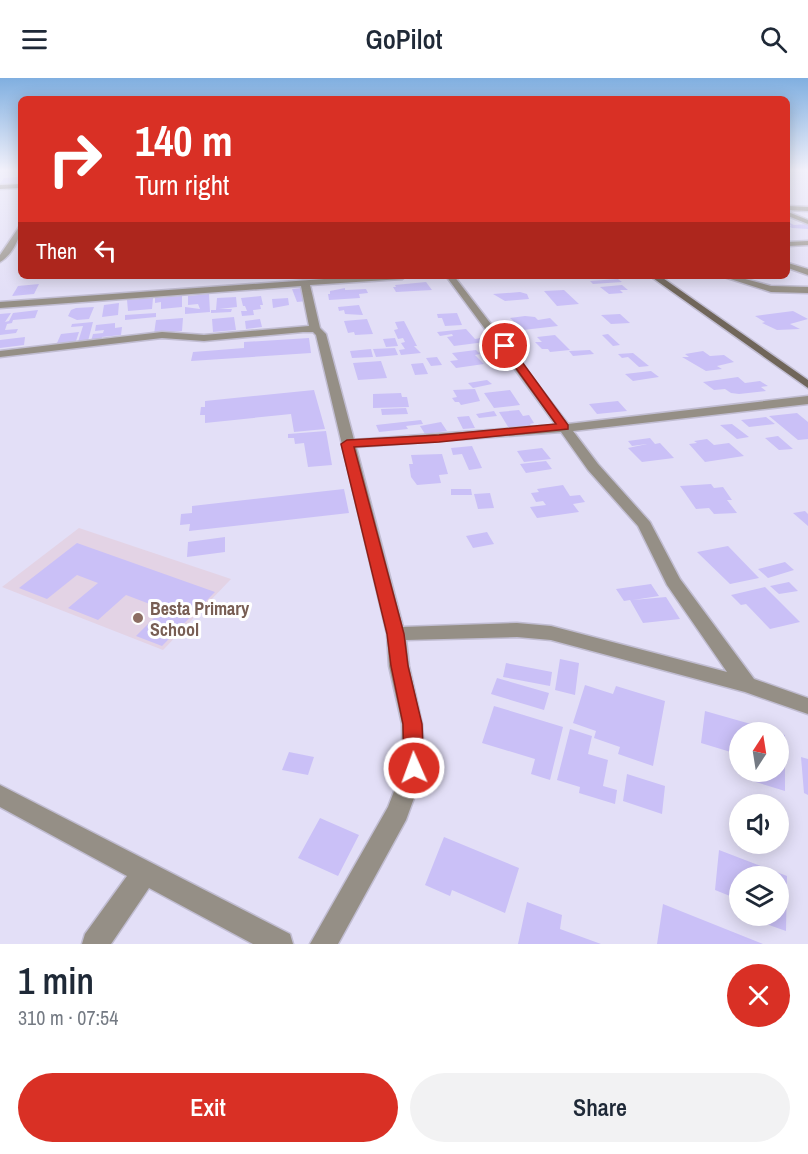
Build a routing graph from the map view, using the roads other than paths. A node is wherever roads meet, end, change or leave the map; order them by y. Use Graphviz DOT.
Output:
graph roads {
  1 [pos="790,215"];
  2 [pos="808,222"];
  3 [pos="18,232"];
  4 [pos="808,243"];
  5 [pos="790,244"];
  6 [pos="0,260"];
  7 [pos="790,267"];
  8 [pos="808,272"];
  9 [pos="365,279"];
  10 [pos="452,279"];
  11 [pos="658,279"];
  12 [pos="734,279"];
  13 [pos="304,284"];
  14 [pos="808,290"];
  15 [pos="0,305"];
  16 [pos="315,329"];
  17 [pos="0,354"];
  18 [pos="808,385"];
  19 [pos="808,400"];
  20 [pos="564,427"];
  21 [pos="347,444"];
  22 [pos="396,634"];
  23 [pos="747,685"];
  24 [pos="808,706"];
  25 [pos="0,795"];
  26 [pos="145,872"];
  27 [pos="95,944"];
  28 [pos="280,944"];
  29 [pos="323,944"];
  1 -- 2 [label="street"];
  3 -- 6 [label="street"];
  4 -- 5 [label="street"];
  7 -- 8 [label="street"];
  9 -- 13 [label="street"];
  10 -- 20 [label="street"];
  11 -- 18 [label="street"];
  12 -- 14 [label="street"];
  13 -- 15 [label="street"];
  13 -- 16 [label="street"];
  16 -- 17 [label="street"];
  16 -- 21 [label="street"];
  19 -- 20 [label="street"];
  20 -- 21 [label="street"];
  20 -- 23 [label="street"];
  21 -- 22 [label="street"];
  22 -- 23 [label="street"];
  22 -- 29 [label="street"];
  23 -- 24 [label="street"];
  25 -- 26 [label="street"];
  26 -- 27 [label="street"];
  26 -- 28 [label="street"];
}
